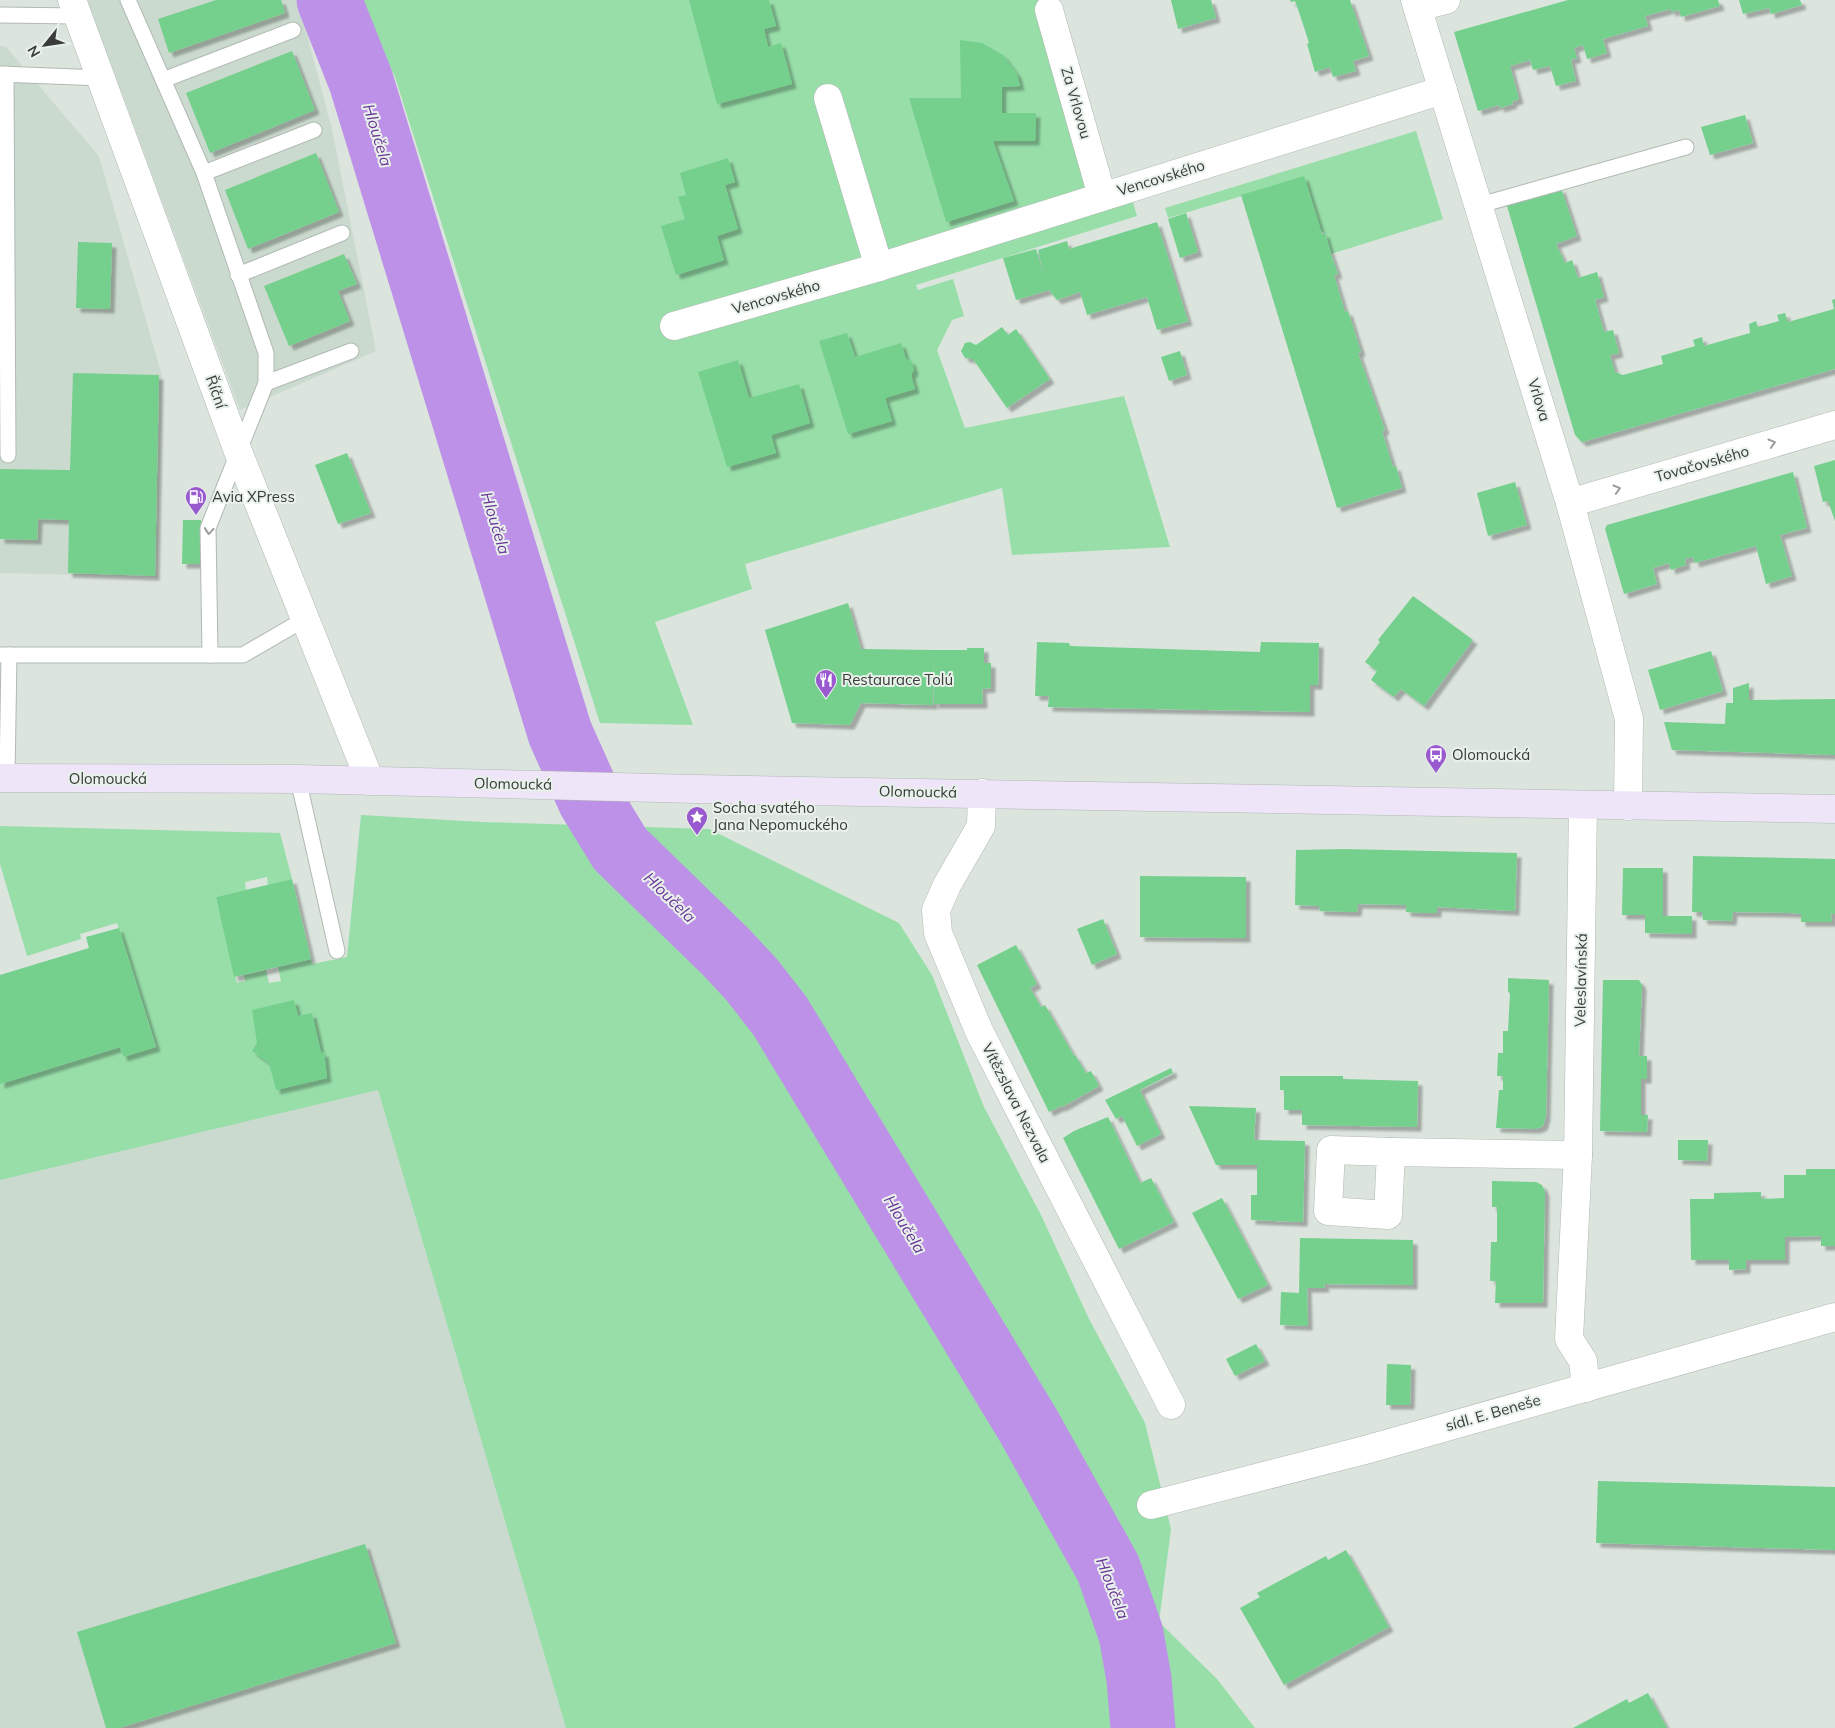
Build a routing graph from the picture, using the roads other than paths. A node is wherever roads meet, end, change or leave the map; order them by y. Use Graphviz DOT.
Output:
graph roads {
  1 [pos="128,0"];
  2 [pos="1446,0"];
  3 [pos="1416,4"];
  4 [pos="76,8"];
  5 [pos="1049,10"];
  6 [pos="0,15"];
  7 [pos="293,30"];
  8 [pos="3,74"];
  9 [pos="101,78"];
  10 [pos="163,80"];
  11 [pos="1443,90"];
  12 [pos="828,98"];
  13 [pos="314,130"];
  14 [pos="1686,147"];
  15 [pos="204,173"];
  16 [pos="1102,196"];
  17 [pos="1480,205"];
  18 [pos="342,233"];
  19 [pos="879,267"];
  20 [pos="238,275"];
  21 [pos="674,326"];
  22 [pos="351,351"];
  23 [pos="266,383"];
  24 [pos="1835,425"];
  25 [pos="238,454"];
  26 [pos="8,455"];
  27 [pos="1570,503"];
  28 [pos="305,618"];
  29 [pos="5,655"];
  30 [pos="210,655"];
  31 [pos="4,778"];
  32 [pos="298,779"];
  33 [pos="370,781"];
  34 [pos="982,793"];
  35 [pos="1583,805"];
  36 [pos="1628,806"];
  37 [pos="1835,809"];
  38 [pos="338,951"];
  39 [pos="1391,1152"];
  40 [pos="1578,1155"];
  41 [pos="1835,1317"];
  42 [pos="1586,1388"];
  43 [pos="1171,1405"];
  44 [pos="1151,1505"];
  1 -- 10 [label="lane"];
  2 -- 3 [label="street"];
  3 -- 11 [label="street, Vrlova"];
  4 -- 6 [label="lane"];
  4 -- 9 [label="street, Říční"];
  5 -- 16 [label="street, Za Vrlovou"];
  7 -- 10 [label="lane"];
  8 -- 9 [label="lane"];
  8 -- 26 [label="lane"];
  9 -- 25 [label="street, Říční"];
  10 -- 15 [label="lane"];
  11 -- 16 [label="street, Vencovského"];
  11 -- 17 [label="street, Vrlova"];
  12 -- 19 [label="street"];
  13 -- 15 [label="lane"];
  14 -- 17 [label="lane"];
  15 -- 20 [label="lane"];
  16 -- 19 [label="street, Vencovského"];
  17 -- 27 [label="street, Vrlova"];
  18 -- 20 [label="lane"];
  19 -- 21 [label="street, Vencovského"];
  20 -- 23 [label="lane"];
  22 -- 23 [label="lane"];
  23 -- 25 [label="lane"];
  27 -- 24 [label="street, Tovačovského, one-way"];
  25 -- 28 [label="street, Říční"];
  25 -- 30 [label="lane, one-way"];
  27 -- 36 [label="street, Vrlova"];
  28 -- 30 [label="lane"];
  28 -- 33 [label="street, Říční"];
  29 -- 30 [label="lane"];
  29 -- 31 [label="lane"];
  31 -- 32 [label="street, Olomoucká"];
  32 -- 33 [label="street, Olomoucká"];
  32 -- 38 [label="lane"];
  33 -- 34 [label="street, Olomoucká"];
  34 -- 35 [label="street, Olomoucká"];
  34 -- 43 [label="street, Vítězslava Nezvala"];
  35 -- 36 [label="street, Olomoucká"];
  35 -- 40 [label="street, Veleslavínská"];
  36 -- 37 [label="street, Olomoucká"];
  39 -- 40 [label="street"];
  40 -- 42 [label="street, Veleslavínská"];
  41 -- 42 [label="street, sídl. E. Beneše"];
  42 -- 44 [label="street, sídl. E. Beneše"];
}
